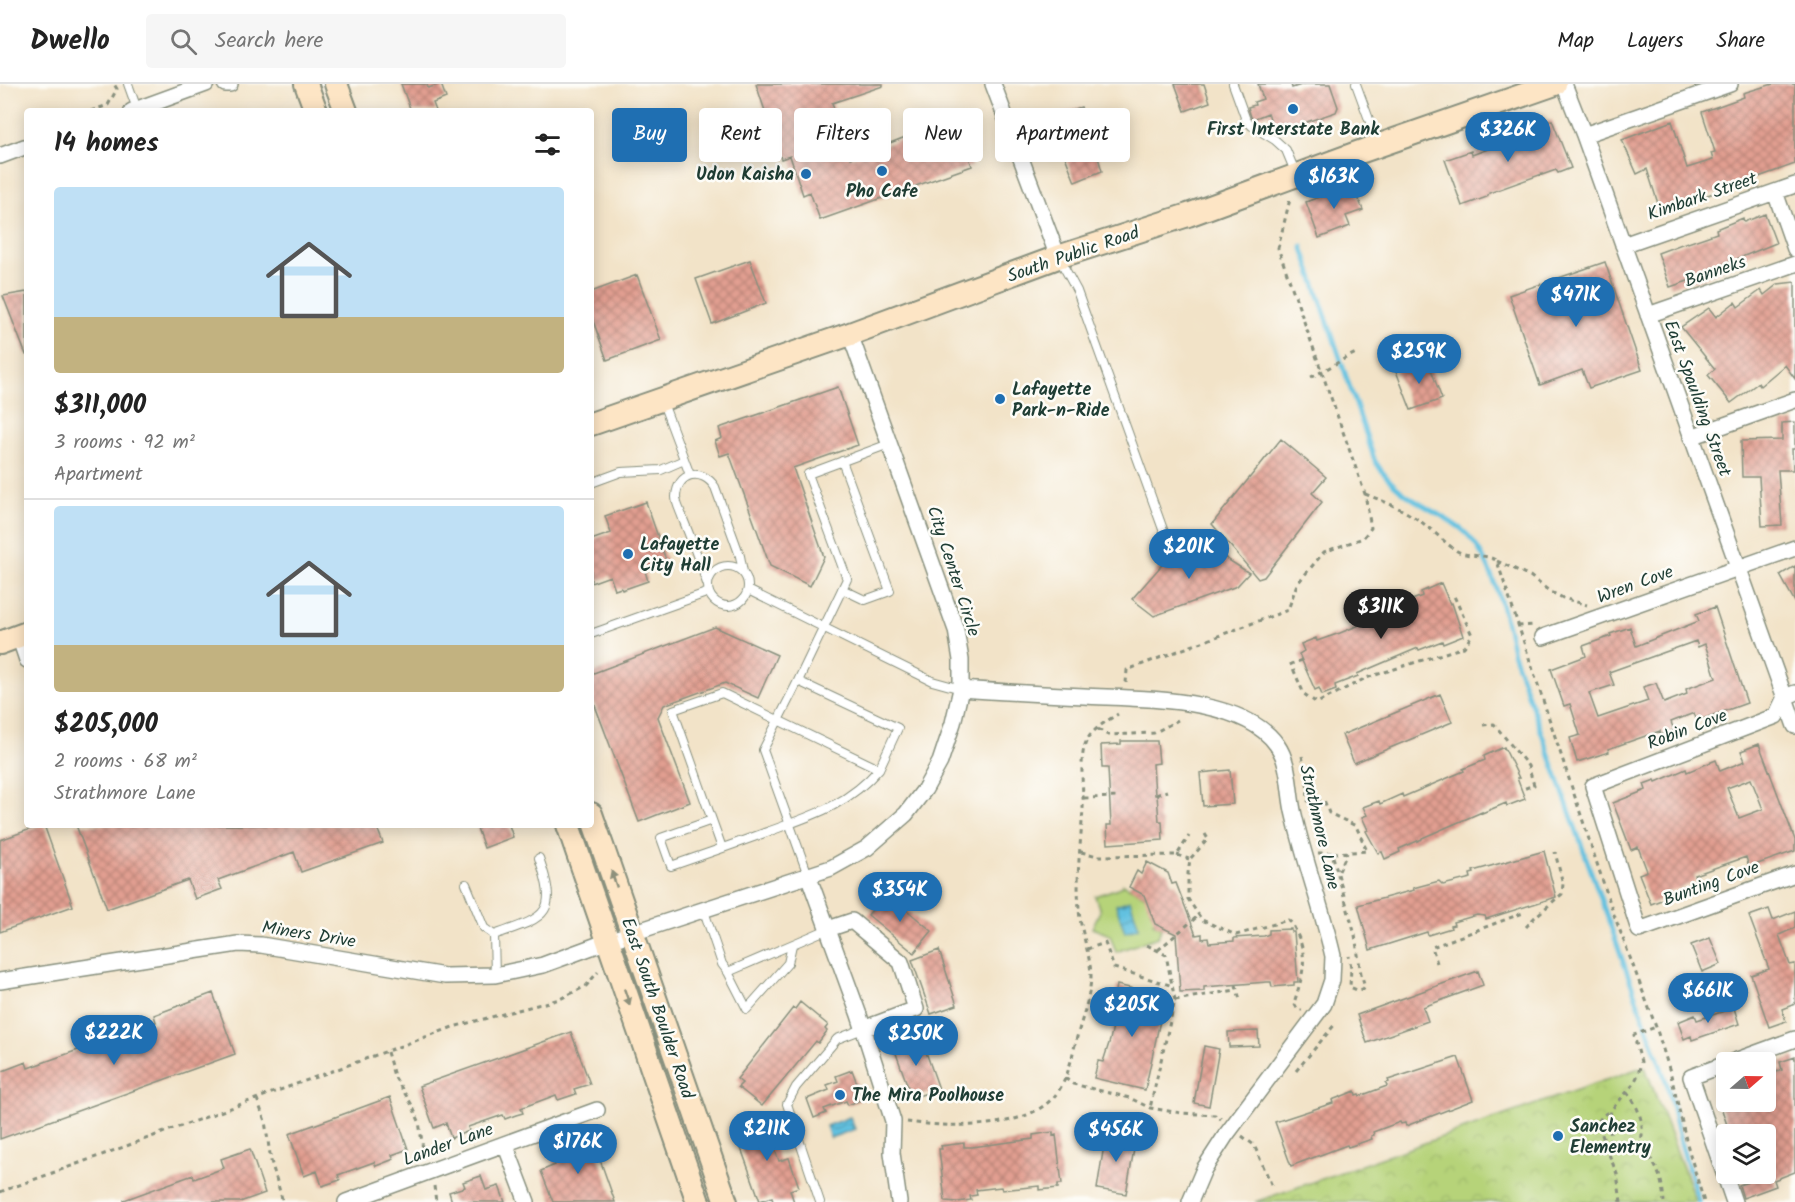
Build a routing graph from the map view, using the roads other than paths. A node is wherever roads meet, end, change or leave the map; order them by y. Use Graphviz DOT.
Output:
graph roads {
  1 [pos="128,84"];
  2 [pos="206,84"];
  3 [pos="225,84"];
  4 [pos="230,84"];
  5 [pos="306,84"];
  6 [pos="336,84"];
  7 [pos="993,84"];
  8 [pos="1233,84"];
  9 [pos="1356,84"];
  10 [pos="1555,84"];
  11 [pos="1564,84"];
  12 [pos="1730,84"];
  13 [pos="134,108"];
  14 [pos="140,108"];
  15 [pos="315,108"];
  16 [pos="345,108"];
  17 [pos="1584,135"];
  18 [pos="1378,146"];
  19 [pos="24,148"];
  20 [pos="0,156"];
  21 [pos="1297,175"];
  22 [pos="1795,185"];
  23 [pos="1775,192"];
  24 [pos="1623,244"];
  25 [pos="1795,249"];
  26 [pos="1058,257"];
  27 [pos="1795,264"];
  28 [pos="1648,315"];
  29 [pos="850,334"];
  30 [pos="662,399"];
  31 [pos="1795,400"];
  32 [pos="594,423"];
  33 [pos="1691,436"];
  34 [pos="889,444"];
  35 [pos="684,460"];
  36 [pos="842,461"];
  37 [pos="690,475"];
  38 [pos="594,482"];
  39 [pos="1165,535"];
  40 [pos="1795,548"];
  41 [pos="1739,568"];
  42 [pos="743,572"];
  43 [pos="709,589"];
  44 [pos="842,589"];
  45 [pos="748,590"];
  46 [pos="823,628"];
  47 [pos="1539,631"];
  48 [pos="594,633"];
  49 [pos="15,637"];
  50 [pos="24,654"];
  51 [pos="798,681"];
  52 [pos="961,689"];
  53 [pos="1790,695"];
  54 [pos="778,722"];
  55 [pos="1795,726"];
  56 [pos="879,769"];
  57 [pos="712,820"];
  58 [pos="594,823"];
  59 [pos="790,824"];
  60 [pos="569,828"];
  61 [pos="722,848"];
  62 [pos="539,858"];
  63 [pos="1795,874"];
  64 [pos="808,875"];
  65 [pos="466,884"];
  66 [pos="704,910"];
  67 [pos="828,929"];
  68 [pos="1639,930"];
  69 [pos="633,934"];
  70 [pos="494,935"];
  71 [pos="603,943"];
  72 [pos="792,945"];
  73 [pos="728,972"];
  74 [pos="495,975"];
  75 [pos="0,981"];
  76 [pos="863,1029"];
  77 [pos="1795,1039"];
  78 [pos="1759,1052"];
  79 [pos="1716,1068"];
  80 [pos="597,1110"];
  81 [pos="506,1144"];
  82 [pos="346,1202"];
  83 [pos="526,1202"];
  84 [pos="698,1202"];
  85 [pos="726,1202"];
  86 [pos="820,1202"];
  87 [pos="898,1202"];
  88 [pos="1190,1202"];
  89 [pos="1734,1202"];
  1 -- 13 [label="lane"];
  2 -- 14 [label="street"];
  3 -- 4 [label="street"];
  5 -- 15 [label="street"];
  6 -- 16 [label="street"];
  7 -- 26 [label="street"];
  8 -- 21 [label="lane"];
  9 -- 18 [label="lane"];
  10 -- 18 [label="street, South Public Road"];
  11 -- 17 [label="street, East Spaulding Street"];
  12 -- 17 [label="street"];
  17 -- 24 [label="street, East Spaulding Street"];
  18 -- 21 [label="street, South Public Road"];
  19 -- 20 [label="street"];
  21 -- 26 [label="street, South Public Road"];
  22 -- 23 [label="street, Kimbark Street"];
  23 -- 24 [label="street, Kimbark Street"];
  23 -- 25 [label="street"];
  24 -- 28 [label="street, East Spaulding Street"];
  26 -- 29 [label="street, South Public Road"];
  26 -- 39 [label="lane"];
  27 -- 28 [label="street, Banneks"];
  28 -- 33 [label="street, East Spaulding Street"];
  29 -- 30 [label="street, South Public Road"];
  29 -- 34 [label="street, City Center Circle"];
  30 -- 32 [label="street, South Public Road"];
  30 -- 35 [label="lane"];
  31 -- 33 [label="street"];
  33 -- 41 [label="street, East Spaulding Street"];
  34 -- 36 [label="lane"];
  34 -- 52 [label="street, City Center Circle"];
  35 -- 37 [label="lane"];
  35 -- 38 [label="lane"];
  36 -- 44 [label="lane"];
  36 -- 44 [label="lane"];
  37 -- 42 [label="lane"];
  37 -- 43 [label="lane"];
  40 -- 41 [label="street, Wren Cove"];
  41 -- 47 [label="street, Wren Cove"];
  41 -- 53 [label="street, East Spaulding Street"];
  42 -- 43 [label="lane"];
  42 -- 45 [label="lane"];
  43 -- 45 [label="lane"];
  43 -- 48 [label="lane"];
  44 -- 46 [label="lane"];
  45 -- 46 [label="lane"];
  46 -- 51 [label="lane"];
  46 -- 52 [label="lane"];
  49 -- 50 [label="street"];
  51 -- 54 [label="lane"];
  51 -- 56 [label="lane"];
  52 -- 64 [label="street, City Center Circle"];
  52 -- 88 [label="street, Strathmore Lane"];
  53 -- 55 [label="street, East Spaulding Street"];
  53 -- 68 [label="street, Robin Cove"];
  54 -- 56 [label="lane"];
  54 -- 57 [label="lane"];
  54 -- 59 [label="lane"];
  56 -- 59 [label="lane"];
  57 -- 61 [label="lane"];
  57 -- 61 [label="lane"];
  69 -- 58 [label="street, East South Boulder Road, one-way"];
  59 -- 61 [label="lane"];
  59 -- 64 [label="lane"];
  60 -- 71 [label="street, East South Boulder Road"];
  62 -- 70 [label="lane"];
  63 -- 68 [label="street, Bunting Cove"];
  64 -- 66 [label="street, City Center Circle"];
  64 -- 67 [label="street"];
  65 -- 70 [label="lane"];
  66 -- 69 [label="street, City Center Circle"];
  66 -- 73 [label="lane"];
  67 -- 72 [label="lane"];
  67 -- 76 [label="street"];
  67 -- 76 [label="street"];
  69 -- 71 [label="street, City Center Circle"];
  69 -- 85 [label="street, East South Boulder Road"];
  70 -- 74 [label="lane"];
  71 -- 74 [label="street, Miners Drive"];
  71 -- 84 [label="street, East South Boulder Road, one-way"];
  72 -- 73 [label="lane"];
  72 -- 73 [label="lane"];
  74 -- 75 [label="street, Miners Drive"];
  76 -- 86 [label="lane"];
  76 -- 87 [label="street"];
  77 -- 78 [label="street"];
  79 -- 89 [label="street"];
  80 -- 81 [label="street, Lander Lane"];
  81 -- 82 [label="street, Lander Lane"];
  81 -- 83 [label="street"];
}
